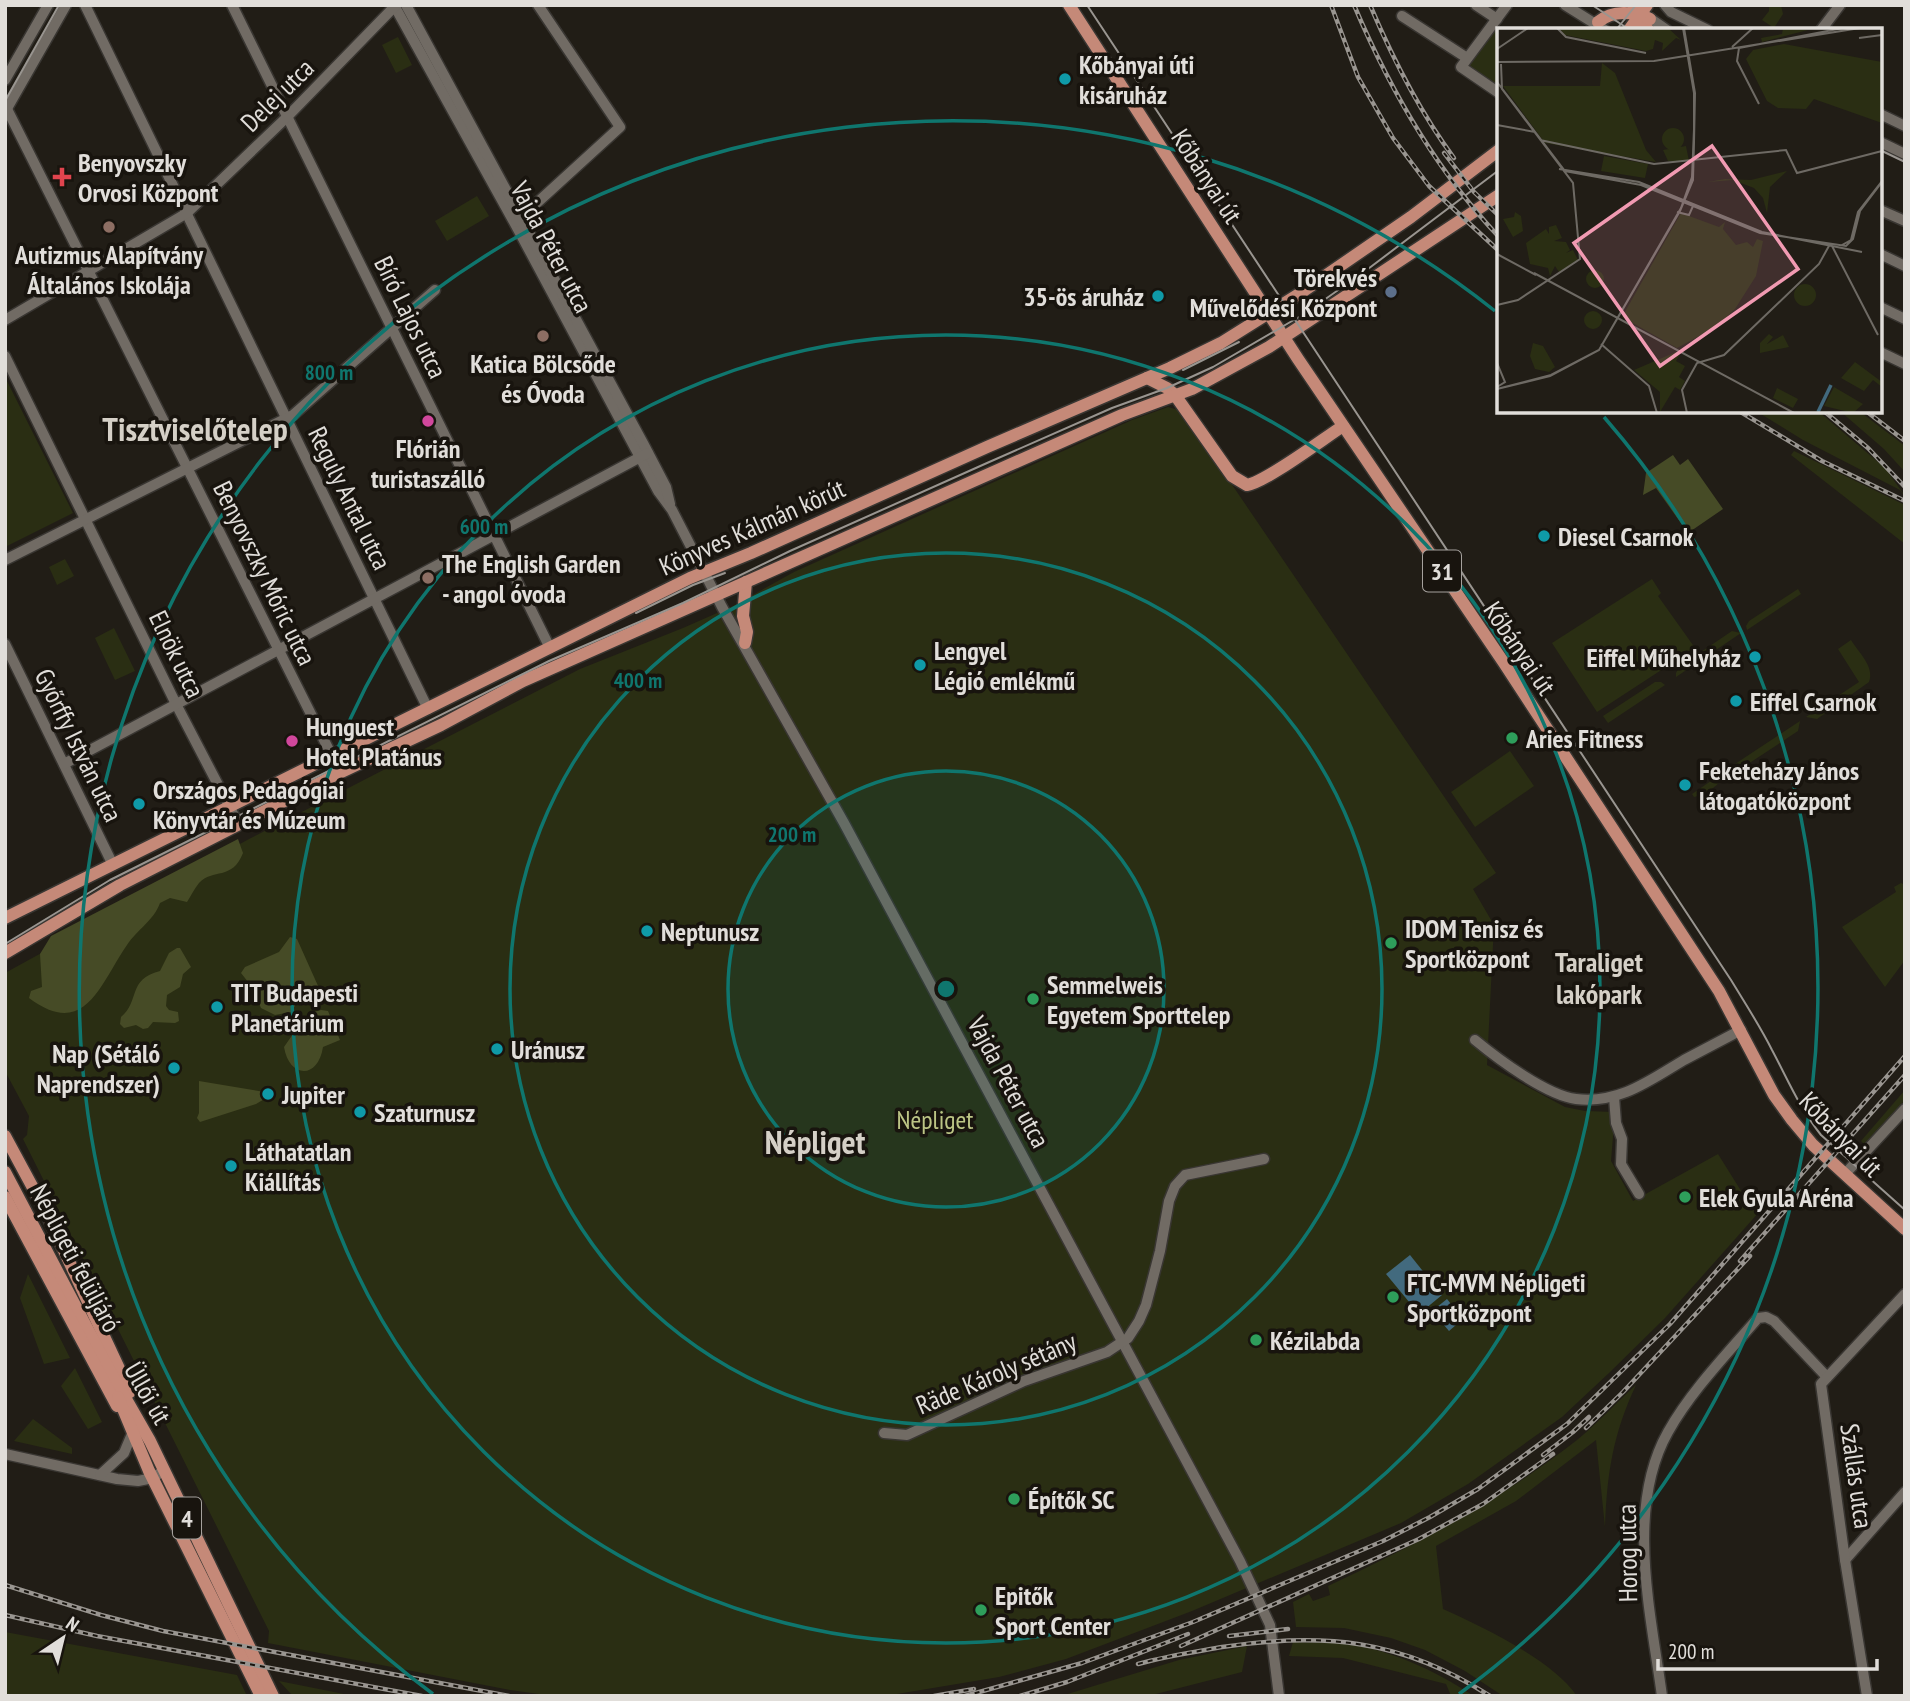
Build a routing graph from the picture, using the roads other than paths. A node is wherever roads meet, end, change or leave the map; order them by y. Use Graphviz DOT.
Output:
graph roads {
  1 [pos="48,5"];
  2 [pos="66,5"];
  3 [pos="85,5"];
  4 [pos="232,5"];
  5 [pos="538,5"];
  6 [pos="1069,5"];
  7 [pos="1476,5"];
  8 [pos="1507,5"];
  9 [pos="1565,5"];
  10 [pos="1665,5"];
  11 [pos="1840,5"];
  12 [pos="398,6"];
  13 [pos="1402,16"];
  14 [pos="1632,16"];
  15 [pos="1497,24"];
  16 [pos="1598,27"];
  17 [pos="1662,28"];
  18 [pos="1704,28"];
  19 [pos="1823,28"];
  20 [pos="1467,58"];
  21 [pos="5,80"];
  22 [pos="1497,92"];
  23 [pos="6,111"];
  24 [pos="1882,115"];
  25 [pos="287,117"];
  26 [pos="1905,125"];
  27 [pos="1882,143"];
  28 [pos="1497,152"];
  29 [pos="1905,154"];
  30 [pos="1497,196"];
  31 [pos="1882,211"];
  32 [pos="187,214"];
  33 [pos="517,220"];
  34 [pos="1905,221"];
  35 [pos="1882,255"];
  36 [pos="1905,266"];
  37 [pos="89,270"];
  38 [pos="435,290"];
  39 [pos="1882,308"];
  40 [pos="1269,313"];
  41 [pos="1905,318"];
  42 [pos="5,320"];
  43 [pos="391,327"];
  44 [pos="1284,337"];
  45 [pos="1882,353"];
  46 [pos="5,356"];
  47 [pos="1905,363"];
  48 [pos="1147,378"];
  49 [pos="1175,395"];
  50 [pos="286,419"];
  51 [pos="1343,426"];
  52 [pos="644,455"];
  53 [pos="188,468"];
  54 [pos="85,520"];
  55 [pos="494,535"];
  56 [pos="5,560"];
  57 [pos="705,572"];
  58 [pos="746,582"];
  59 [pos="716,595"];
  60 [pos="374,599"];
  61 [pos="745,643"];
  62 [pos="5,644"];
  63 [pos="550,648"];
  64 [pos="279,650"];
  65 [pos="176,704"];
  66 [pos="428,709"];
  67 [pos="332,756"];
  68 [pos="64,764"];
  69 [pos="229,808"];
  70 [pos="239,825"];
  71 [pos="113,865"];
  72 [pos="5,918"];
  73 [pos="5,953"];
  74 [pos="1741,1030"];
  75 [pos="1475,1040"];
  76 [pos="1614,1097"];
  77 [pos="1905,1109"];
  78 [pos="5,1136"];
  79 [pos="1264,1159"];
  80 [pos="5,1172"];
  81 [pos="1845,1174"];
  82 [pos="1639,1194"];
  83 [pos="5,1196"];
  84 [pos="1905,1229"];
  85 [pos="1905,1294"];
  86 [pos="1123,1342"];
  87 [pos="106,1364"];
  88 [pos="1826,1376"];
  89 [pos="130,1429"];
  90 [pos="884,1433"];
  91 [pos="150,1441"];
  92 [pos="5,1454"];
  93 [pos="155,1473"];
  94 [pos="100,1475"];
  95 [pos="1905,1492"];
  96 [pos="1845,1560"];
  97 [pos="261,1696"];
  98 [pos="274,1696"];
  99 [pos="1279,1696"];
  100 [pos="1662,1696"];
  101 [pos="1867,1696"];
  1 -- 21 [label="street"];
  2 -- 23 [label="street"];
  3 -- 32 [label="street, Reguly Antal utca"];
  4 -- 25 [label="street, Bíró Lajos utca"];
  5 -- 33 [label="street"];
  6 -- 40 [label="main road, Kőbányai út"];
  7 -- 15 [label="street"];
  8 -- 15 [label="street"];
  9 -- 16 [label="street"];
  10 -- 18 [label="street"];
  11 -- 19 [label="street"];
  12 -- 25 [label="street, Delej utca"];
  12 -- 33 [label="street, Vajda Péter utca"];
  13 -- 20 [label="street"];
  14 -- 16 [label="main road"];
  14 -- 16 [label="main road"];
  14 -- 17 [label="street"];
  15 -- 20 [label="street"];
  20 -- 22 [label="street"];
  23 -- 37 [label="street, Benyovszky Móric utca"];
  24 -- 26 [label="street"];
  25 -- 32 [label="street, Delej utca"];
  25 -- 43 [label="street, Bíró Lajos utca"];
  27 -- 29 [label="street"];
  28 -- 40 [label="main road, Könyves Kálmán körút"];
  30 -- 44 [label="main road, Könyves Kálmán körút"];
  31 -- 34 [label="street"];
  32 -- 37 [label="street, Delej utca"];
  32 -- 50 [label="street, Reguly Antal utca"];
  33 -- 52 [label="street, Vajda Péter utca"];
  35 -- 36 [label="street"];
  37 -- 42 [label="street, Delej utca"];
  37 -- 53 [label="street, Benyovszky Móric utca"];
  38 -- 43 [label="street"];
  39 -- 41 [label="street"];
  40 -- 44 [label="main road, Kőbányai út / 31"];
  40 -- 48 [label="main road, Könyves Kálmán körút"];
  43 -- 50 [label="street"];
  43 -- 55 [label="street, Bíró Lajos utca"];
  44 -- 49 [label="main road, Könyves Kálmán körút"];
  44 -- 51 [label="main road, Kőbányai út / 31"];
  45 -- 47 [label="street"];
  46 -- 54 [label="street, Elnök utca"];
  48 -- 49 [label="main road"];
  48 -- 57 [label="main road, Könyves Kálmán körút"];
  49 -- 51 [label="main road"];
  49 -- 58 [label="main road, Könyves Kálmán körút"];
  50 -- 53 [label="street"];
  50 -- 60 [label="street, Reguly Antal utca"];
  51 -- 74 [label="main road, Kőbányai út / 31"];
  52 -- 55 [label="street"];
  52 -- 57 [label="street, Vajda Péter utca"];
  53 -- 54 [label="street"];
  53 -- 64 [label="street, Benyovszky Móric utca"];
  54 -- 56 [label="street"];
  54 -- 65 [label="street, Elnök utca"];
  55 -- 60 [label="street"];
  55 -- 63 [label="street, Bíró Lajos utca"];
  57 -- 59 [label="street, Vajda Péter utca"];
  57 -- 63 [label="main road, Könyves Kálmán körút"];
  58 -- 59 [label="main road, Könyves Kálmán körút"];
  58 -- 61 [label="main road"];
  59 -- 61 [label="street, Vajda Péter utca"];
  59 -- 70 [label="main road, Könyves Kálmán körút"];
  60 -- 64 [label="street"];
  60 -- 66 [label="street, Reguly Antal utca"];
  61 -- 86 [label="street, Vajda Péter utca"];
  62 -- 68 [label="street, Győrffy István utca"];
  63 -- 66 [label="main road, Könyves Kálmán körút"];
  64 -- 65 [label="street"];
  64 -- 67 [label="street, Benyovszky Móric utca"];
  65 -- 68 [label="street"];
  65 -- 69 [label="street, Elnök utca"];
  66 -- 67 [label="main road, Könyves Kálmán körút"];
  67 -- 69 [label="main road, Könyves Kálmán körút"];
  68 -- 71 [label="street, Győrffy István utca"];
  69 -- 70 [label="street, Elnök utca"];
  69 -- 71 [label="main road, Könyves Kálmán körút"];
  70 -- 73 [label="main road, Könyves Kálmán körút"];
  71 -- 72 [label="main road, Könyves Kálmán körút"];
  74 -- 76 [label="street"];
  74 -- 81 [label="main road, Kőbányai út / 31"];
  75 -- 76 [label="street"];
  76 -- 82 [label="street"];
  77 -- 81 [label="street"];
  78 -- 91 [label="main road"];
  79 -- 86 [label="street"];
  80 -- 87 [label="main road, Népligeti felüljáró"];
  81 -- 84 [label="main road, Kőbányai út / 31"];
  83 -- 89 [label="main road"];
  85 -- 88 [label="street"];
  86 -- 90 [label="street, Räde Károly sétány"];
  86 -- 99 [label="street, Vajda Péter utca"];
  87 -- 89 [label="main road, Üllői út"];
  87 -- 91 [label="main road, Üllői út"];
  88 -- 96 [label="street, Szállás utca"];
  88 -- 100 [label="street, Horog utca"];
  89 -- 93 [label="main road, Üllői út / 4"];
  89 -- 94 [label="street"];
  91 -- 93 [label="main road, Üllői út / 4"];
  92 -- 94 [label="street"];
  93 -- 94 [label="street"];
  93 -- 97 [label="main road, Üllői út / 4"];
  93 -- 98 [label="main road, Üllői út / 4"];
  95 -- 96 [label="street"];
  96 -- 101 [label="street, Szállás utca"];
}
